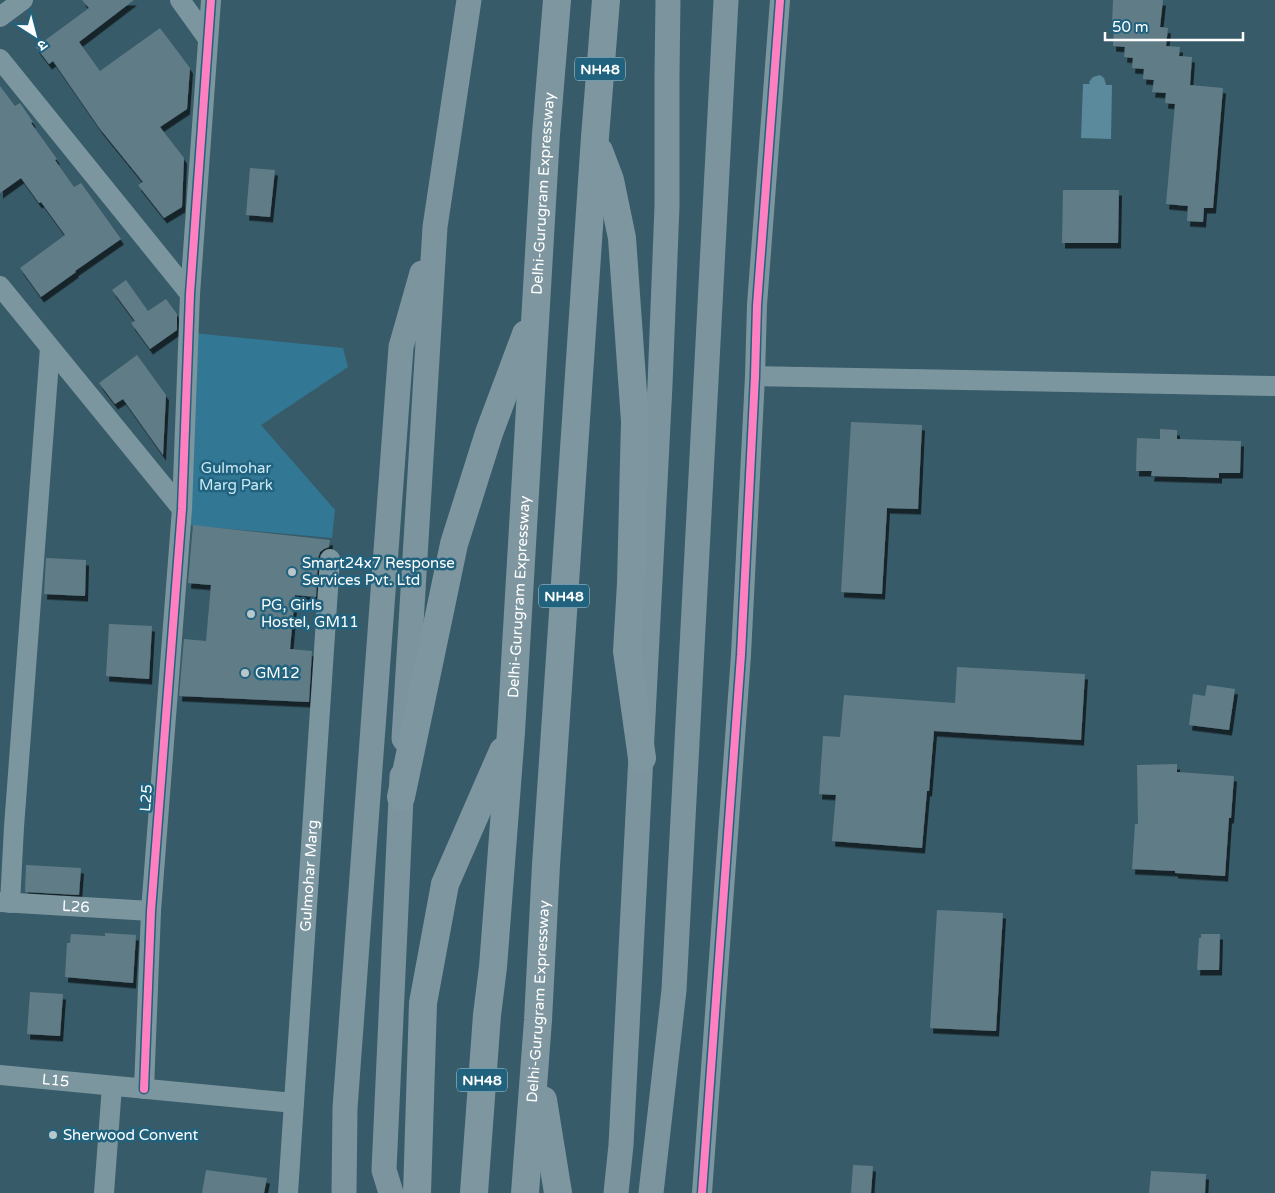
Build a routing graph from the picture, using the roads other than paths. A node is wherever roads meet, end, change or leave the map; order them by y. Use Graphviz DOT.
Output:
graph roads {
  1 [pos="23,0"];
  2 [pos="180,0"];
  3 [pos="211,0"];
  4 [pos="469,0"];
  5 [pos="557,0"];
  6 [pos="606,0"];
  7 [pos="668,0"];
  8 [pos="726,0"];
  9 [pos="780,0"];
  10 [pos="0,18"];
  11 [pos="208,39"];
  12 [pos="0,59"];
  13 [pos="595,137"];
  14 [pos="435,227"];
  15 [pos="0,286"];
  16 [pos="190,294"];
  17 [pos="536,309"];
  18 [pos="50,348"];
  19 [pos="755,376"];
  20 [pos="1275,386"];
  21 [pos="182,509"];
  22 [pos="330,559"];
  23 [pos="511,732"];
  24 [pos="642,758"];
  25 [pos="401,797"];
  26 [pos="0,810"];
  27 [pos="14,827"];
  28 [pos="5,902"];
  29 [pos="151,911"];
  30 [pos="535,1054"];
  31 [pos="0,1075"];
  32 [pos="112,1086"];
  33 [pos="144,1089"];
  34 [pos="294,1104"];
  35 [pos="104,1193"];
  36 [pos="288,1193"];
  37 [pos="344,1193"];
  38 [pos="391,1193"];
  39 [pos="417,1193"];
  40 [pos="474,1193"];
  41 [pos="525,1193"];
  42 [pos="558,1193"];
  43 [pos="616,1193"];
  44 [pos="651,1193"];
  45 [pos="702,1193"];
  1 -- 10 [label="street"];
  2 -- 11 [label="street"];
  3 -- 11 [label="street, L25"];
  4 -- 14 [label="main road"];
  5 -- 17 [label="highway, Delhi-Gurugram Expressway / NH48"];
  6 -- 13 [label="highway, Delhi-Gurugram Expressway / NH48"];
  7 -- 24 [label="main road"];
  8 -- 44 [label="main road"];
  9 -- 19 [label="street"];
  11 -- 16 [label="street, L25"];
  12 -- 16 [label="street"];
  13 -- 24 [label="highway"];
  13 -- 30 [label="highway, Delhi-Gurugram Expressway / NH48"];
  14 -- 25 [label="main road"];
  14 -- 37 [label="main road"];
  15 -- 18 [label="street"];
  16 -- 21 [label="street, L25"];
  17 -- 23 [label="highway, Delhi-Gurugram Expressway / NH48"];
  17 -- 25 [label="highway"];
  18 -- 21 [label="street"];
  18 -- 27 [label="street"];
  19 -- 20 [label="street"];
  19 -- 45 [label="street"];
  21 -- 29 [label="street, L25"];
  22 -- 34 [label="street, Gulmohar Marg"];
  23 -- 39 [label="highway"];
  23 -- 40 [label="highway, Delhi-Gurugram Expressway / NH48"];
  24 -- 43 [label="main road"];
  25 -- 38 [label="main road"];
  26 -- 27 [label="street"];
  27 -- 28 [label="street"];
  28 -- 29 [label="street, L26"];
  29 -- 33 [label="street, L25"];
  30 -- 41 [label="highway, Delhi-Gurugram Expressway / NH48"];
  30 -- 42 [label="highway"];
  31 -- 32 [label="street, L15"];
  32 -- 33 [label="street, L15"];
  32 -- 35 [label="street"];
  33 -- 34 [label="street, L15"];
  34 -- 36 [label="street, Gulmohar Marg"];
}
